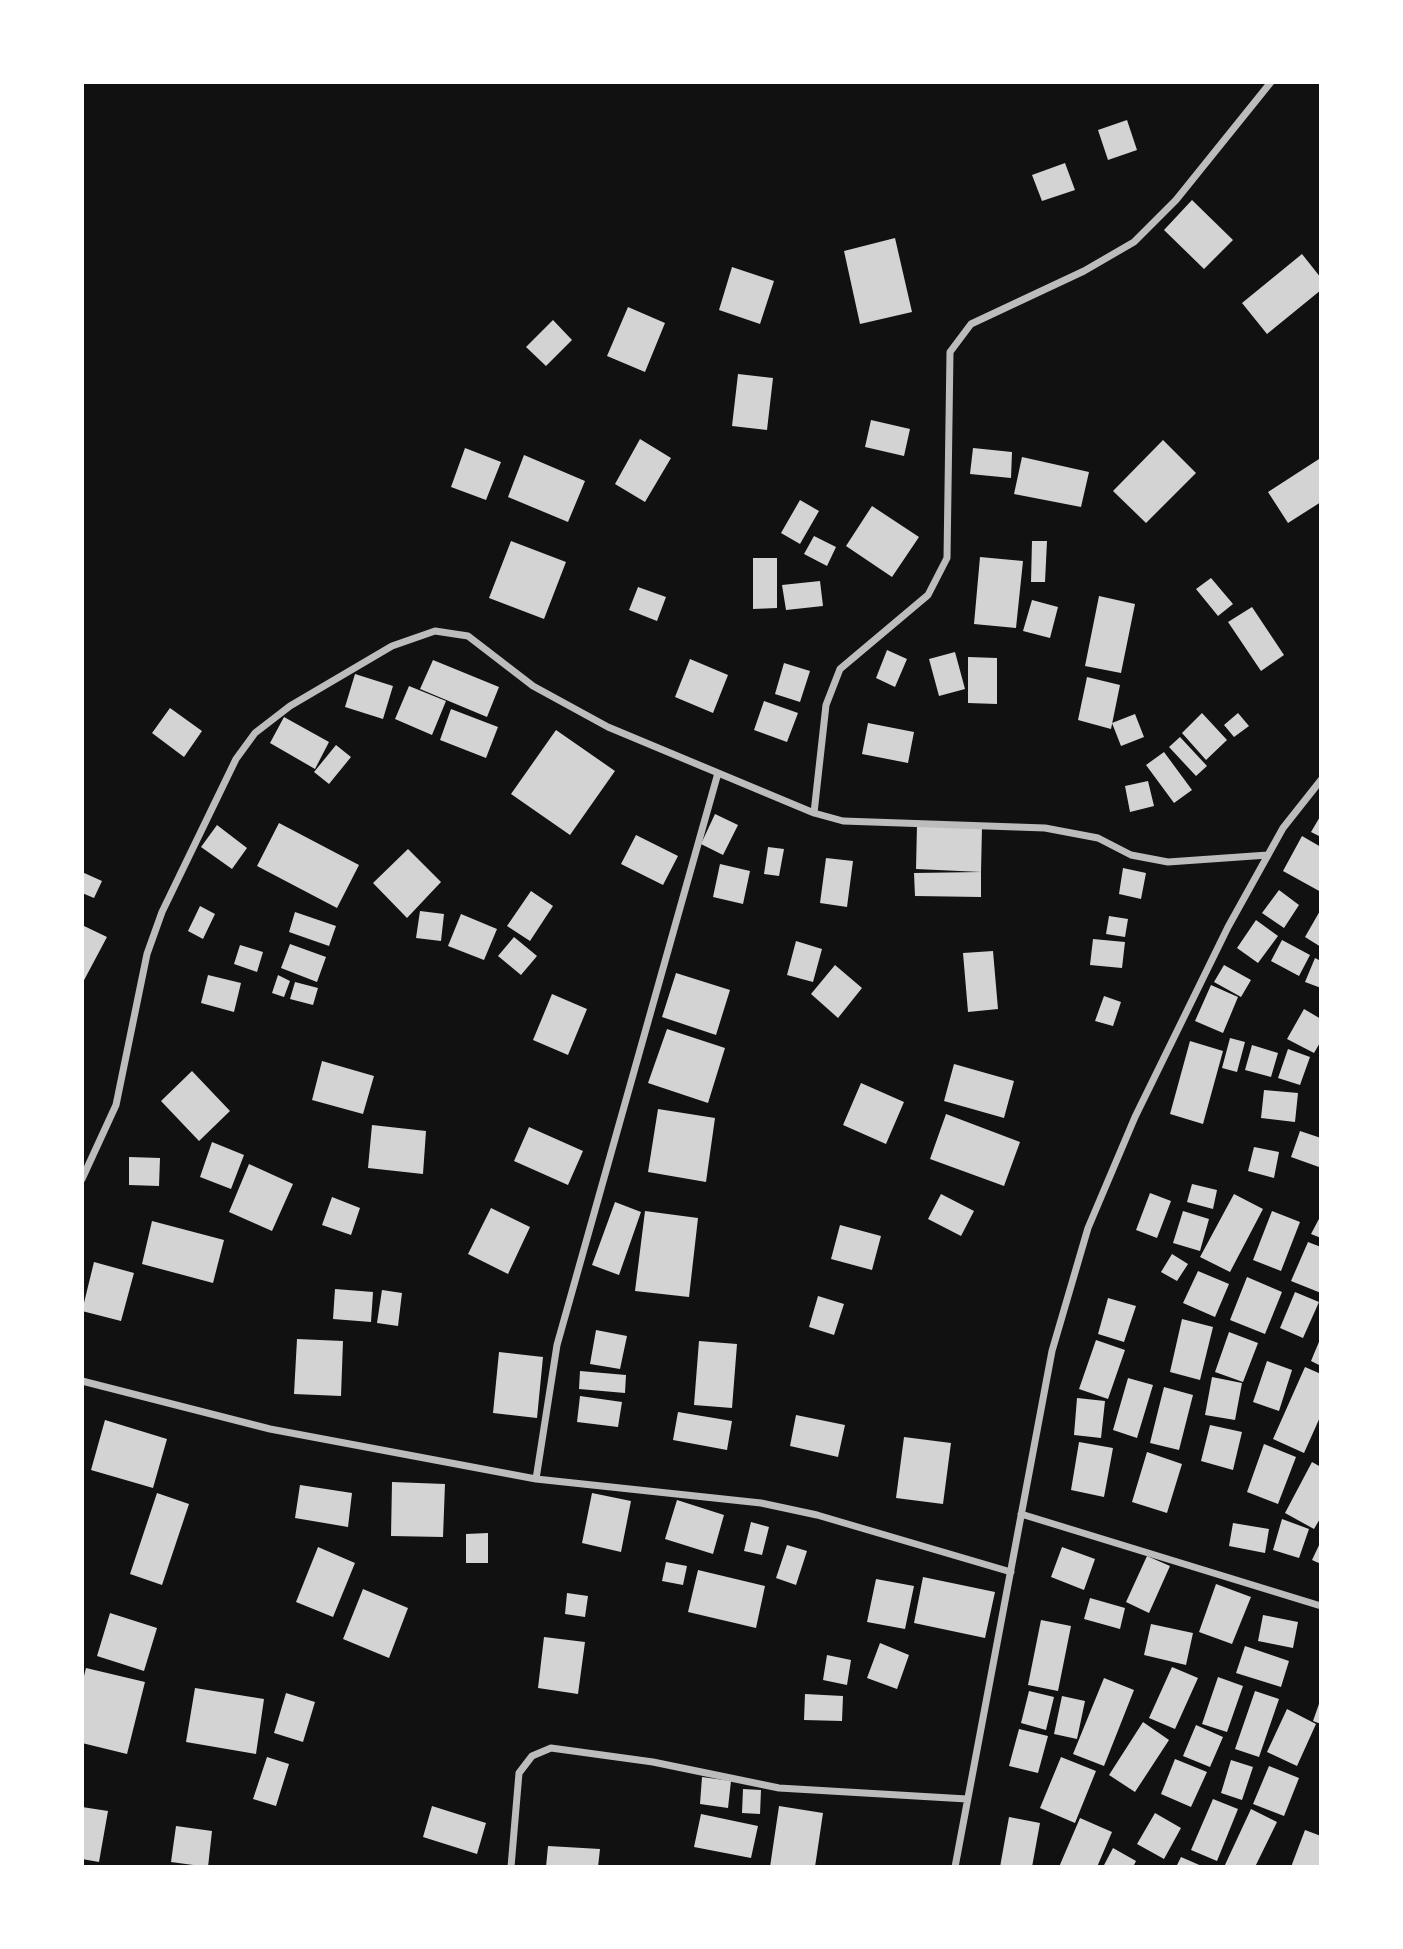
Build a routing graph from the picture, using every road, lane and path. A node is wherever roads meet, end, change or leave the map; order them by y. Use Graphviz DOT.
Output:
graph roads {
  1 [pos="1271,82"];
  2 [pos="718,773"];
  3 [pos="1321,779"];
  4 [pos="814,813"];
  5 [pos="1268,855"];
  6 [pos="82,1179"];
  7 [pos="82,1381"];
  8 [pos="536,1479"];
  9 [pos="1021,1514"];
  10 [pos="1010,1572"];
  11 [pos="1321,1606"];
  12 [pos="967,1799"];
  13 [pos="511,1867"];
  14 [pos="955,1867"];
  1 -- 4 [label="street"];
  2 -- 4 [label="street"];
  2 -- 6 [label="street"];
  2 -- 8 [label="street"];
  3 -- 5 [label="street"];
  4 -- 5 [label="street"];
  5 -- 9 [label="street"];
  7 -- 8 [label="street"];
  8 -- 10 [label="street"];
  9 -- 10 [label="street"];
  9 -- 11 [label="street"];
  10 -- 12 [label="street"];
  12 -- 13 [label="street"];
  12 -- 14 [label="street"];
}
